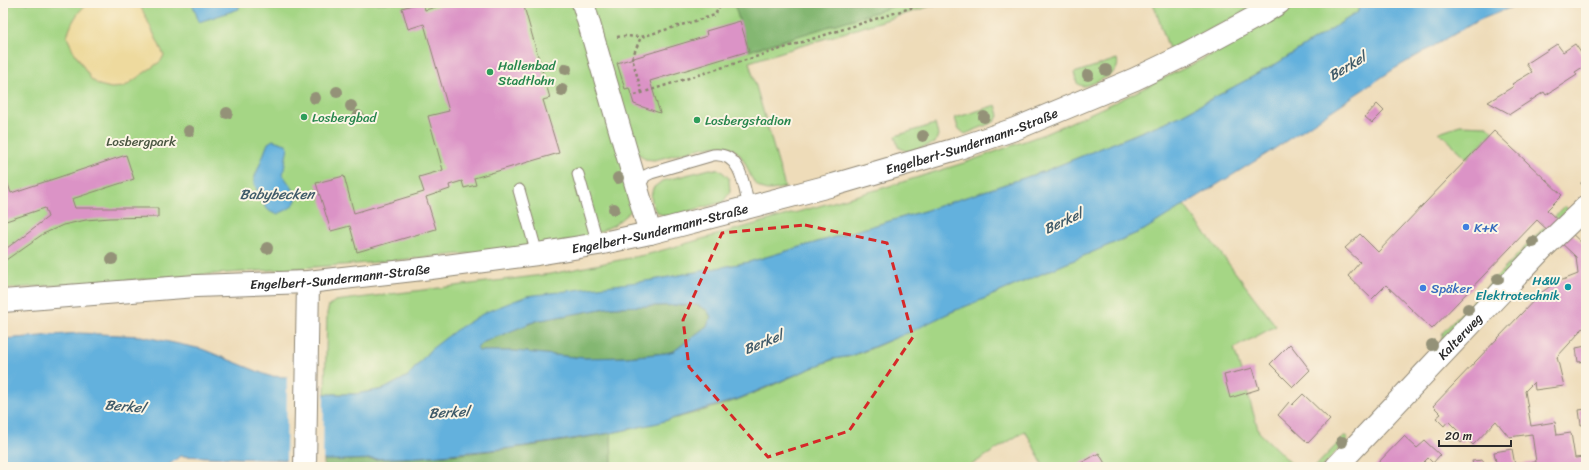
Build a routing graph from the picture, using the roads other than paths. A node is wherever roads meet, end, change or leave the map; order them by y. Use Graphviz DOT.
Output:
graph roads {
  1 [pos="584,3"];
  2 [pos="1279,3"];
  3 [pos="578,174"];
  4 [pos="638,189"];
  5 [pos="519,190"];
  6 [pos="1586,207"];
  7 [pos="749,208"];
  8 [pos="650,233"];
  9 [pos="598,244"];
  10 [pos="537,254"];
  11 [pos="308,282"];
  12 [pos="3,301"];
  13 [pos="305,467"];
  14 [pos="1336,467"];
  1 -- 4 [label="street"];
  2 -- 7 [label="street, Engelbert-Sundermann-Straße"];
  3 -- 9 [label="lane"];
  4 -- 7 [label="lane"];
  4 -- 8 [label="street"];
  5 -- 10 [label="lane"];
  6 -- 14 [label="street, Kalterweg"];
  7 -- 8 [label="street, Engelbert-Sundermann-Straße"];
  8 -- 9 [label="street, Engelbert-Sundermann-Straße"];
  9 -- 10 [label="street, Engelbert-Sundermann-Straße"];
  10 -- 11 [label="street, Engelbert-Sundermann-Straße"];
  11 -- 12 [label="street, Engelbert-Sundermann-Straße"];
  11 -- 13 [label="street"];
}
